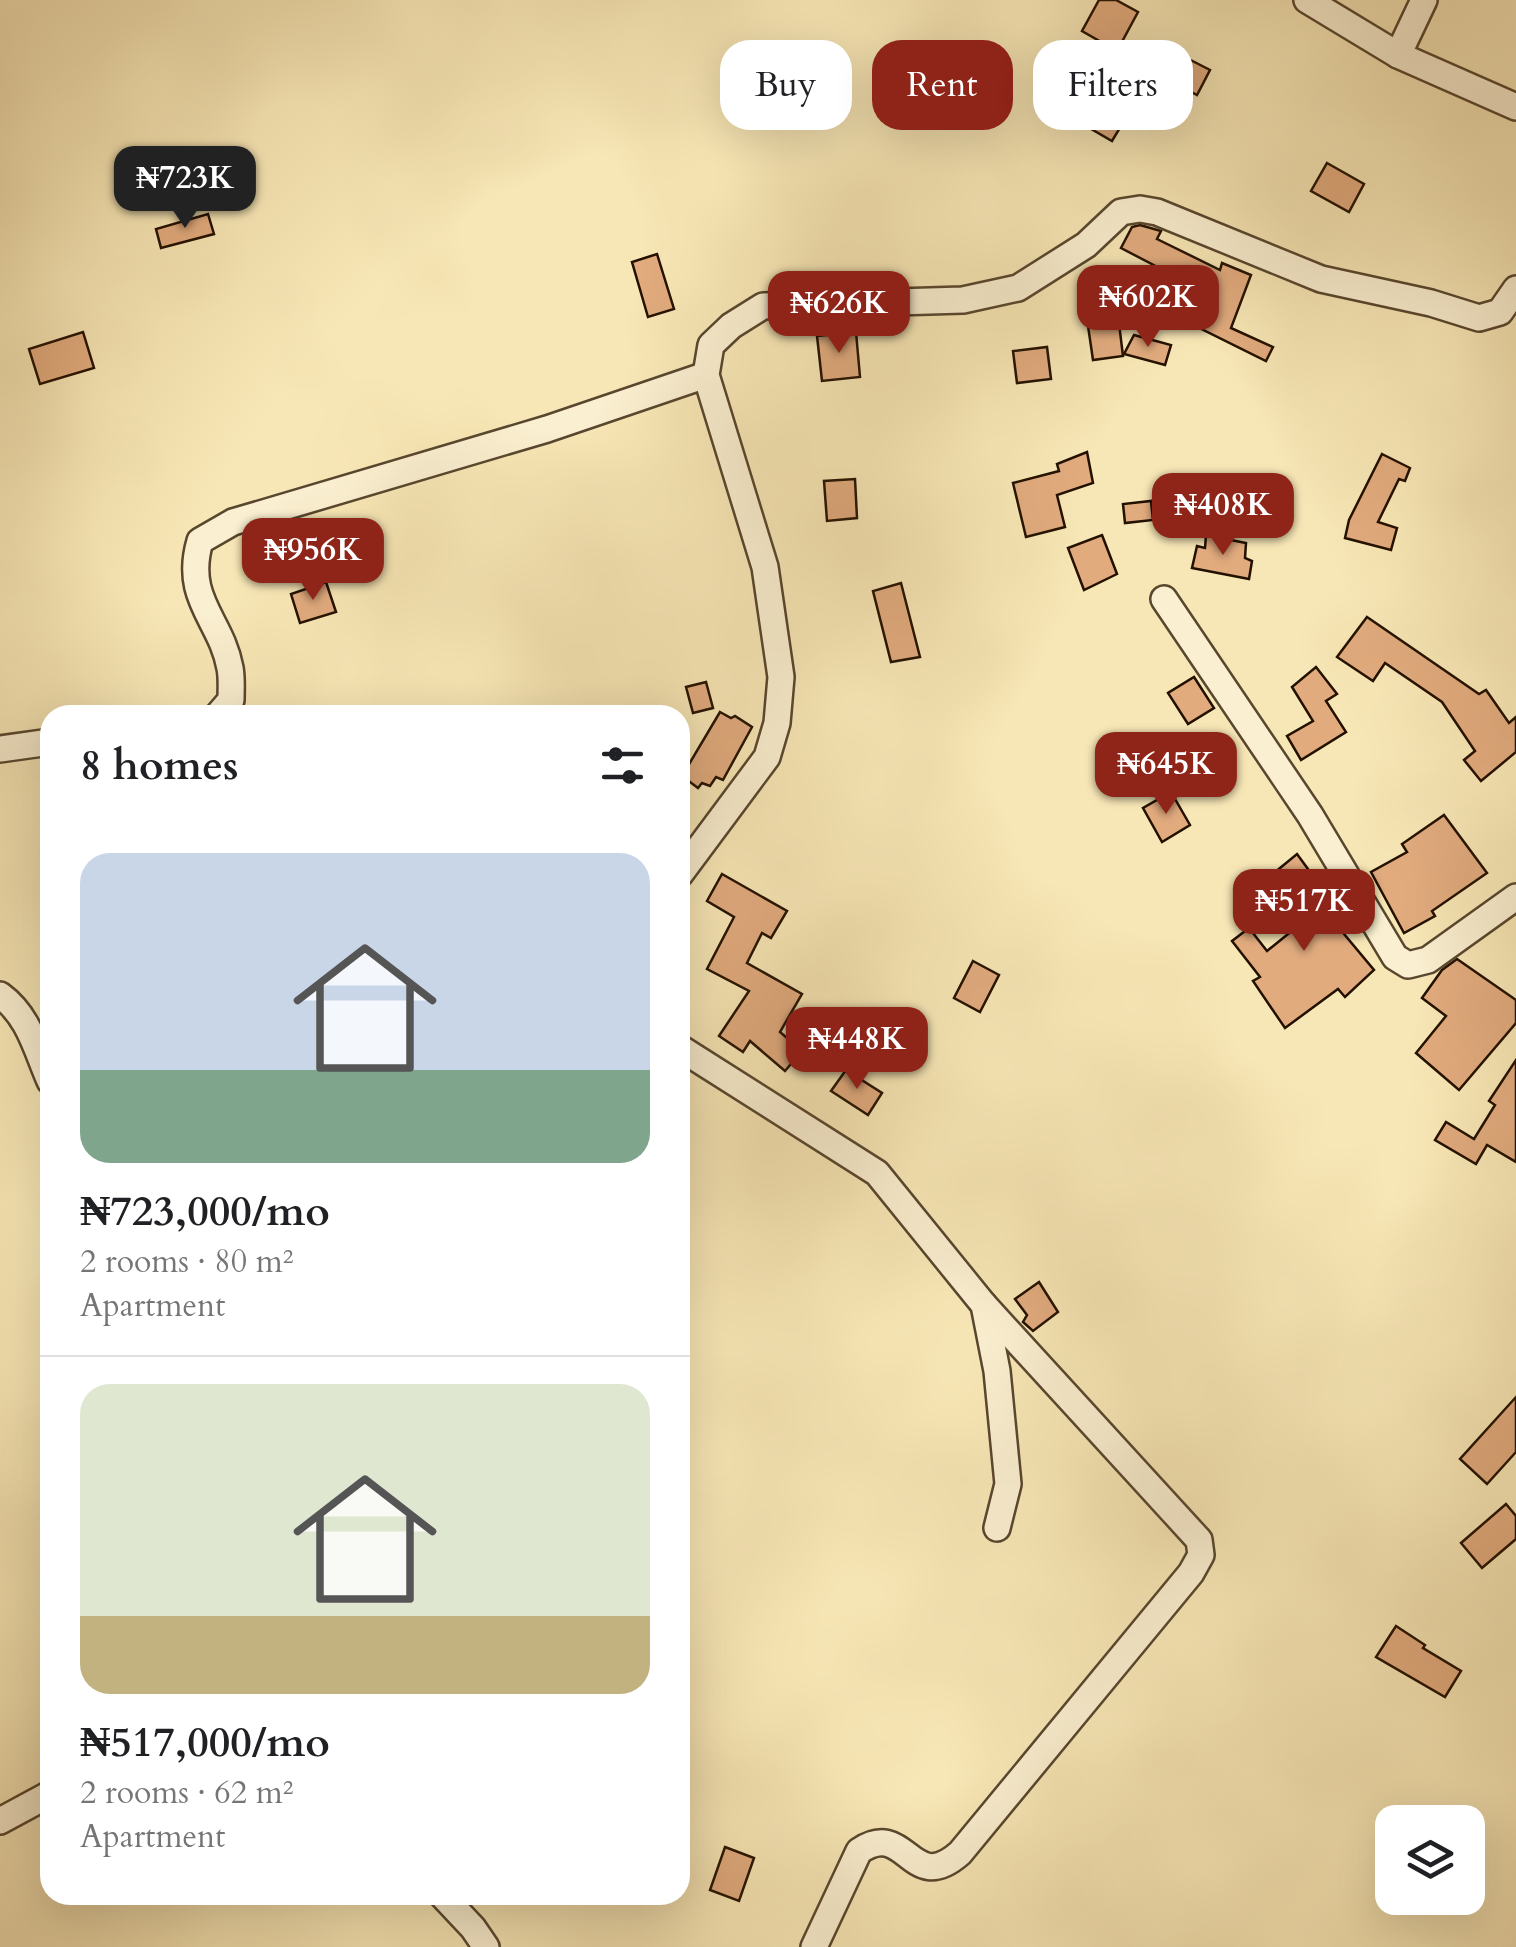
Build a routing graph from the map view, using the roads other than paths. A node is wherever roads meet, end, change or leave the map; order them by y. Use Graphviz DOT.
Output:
graph roads {
  1 [pos="1308,0"];
  2 [pos="1424,0"];
  3 [pos="1398,55"];
  4 [pos="1516,107"];
  5 [pos="1516,289"];
  6 [pos="706,375"];
  7 [pos="1164,599"];
  8 [pos="227,705"];
  9 [pos="40,743"];
  10 [pos="0,749"];
  11 [pos="690,861"];
  12 [pos="1516,897"];
  13 [pos="0,995"];
  14 [pos="690,1054"];
  15 [pos="40,1056"];
  16 [pos="984,1305"];
  17 [pos="997,1528"];
  18 [pos="40,1799"];
  19 [pos="0,1820"];
  20 [pos="451,1905"];
  21 [pos="486,1947"];
  22 [pos="814,1947"];
  1 -- 3 [label="street"];
  2 -- 3 [label="street"];
  3 -- 4 [label="street"];
  5 -- 6 [label="street"];
  6 -- 8 [label="street"];
  6 -- 11 [label="street"];
  7 -- 12 [label="street"];
  9 -- 10 [label="street"];
  13 -- 15 [label="street"];
  14 -- 16 [label="street"];
  16 -- 17 [label="street"];
  16 -- 22 [label="street"];
  18 -- 19 [label="street"];
  20 -- 21 [label="street"];
}
